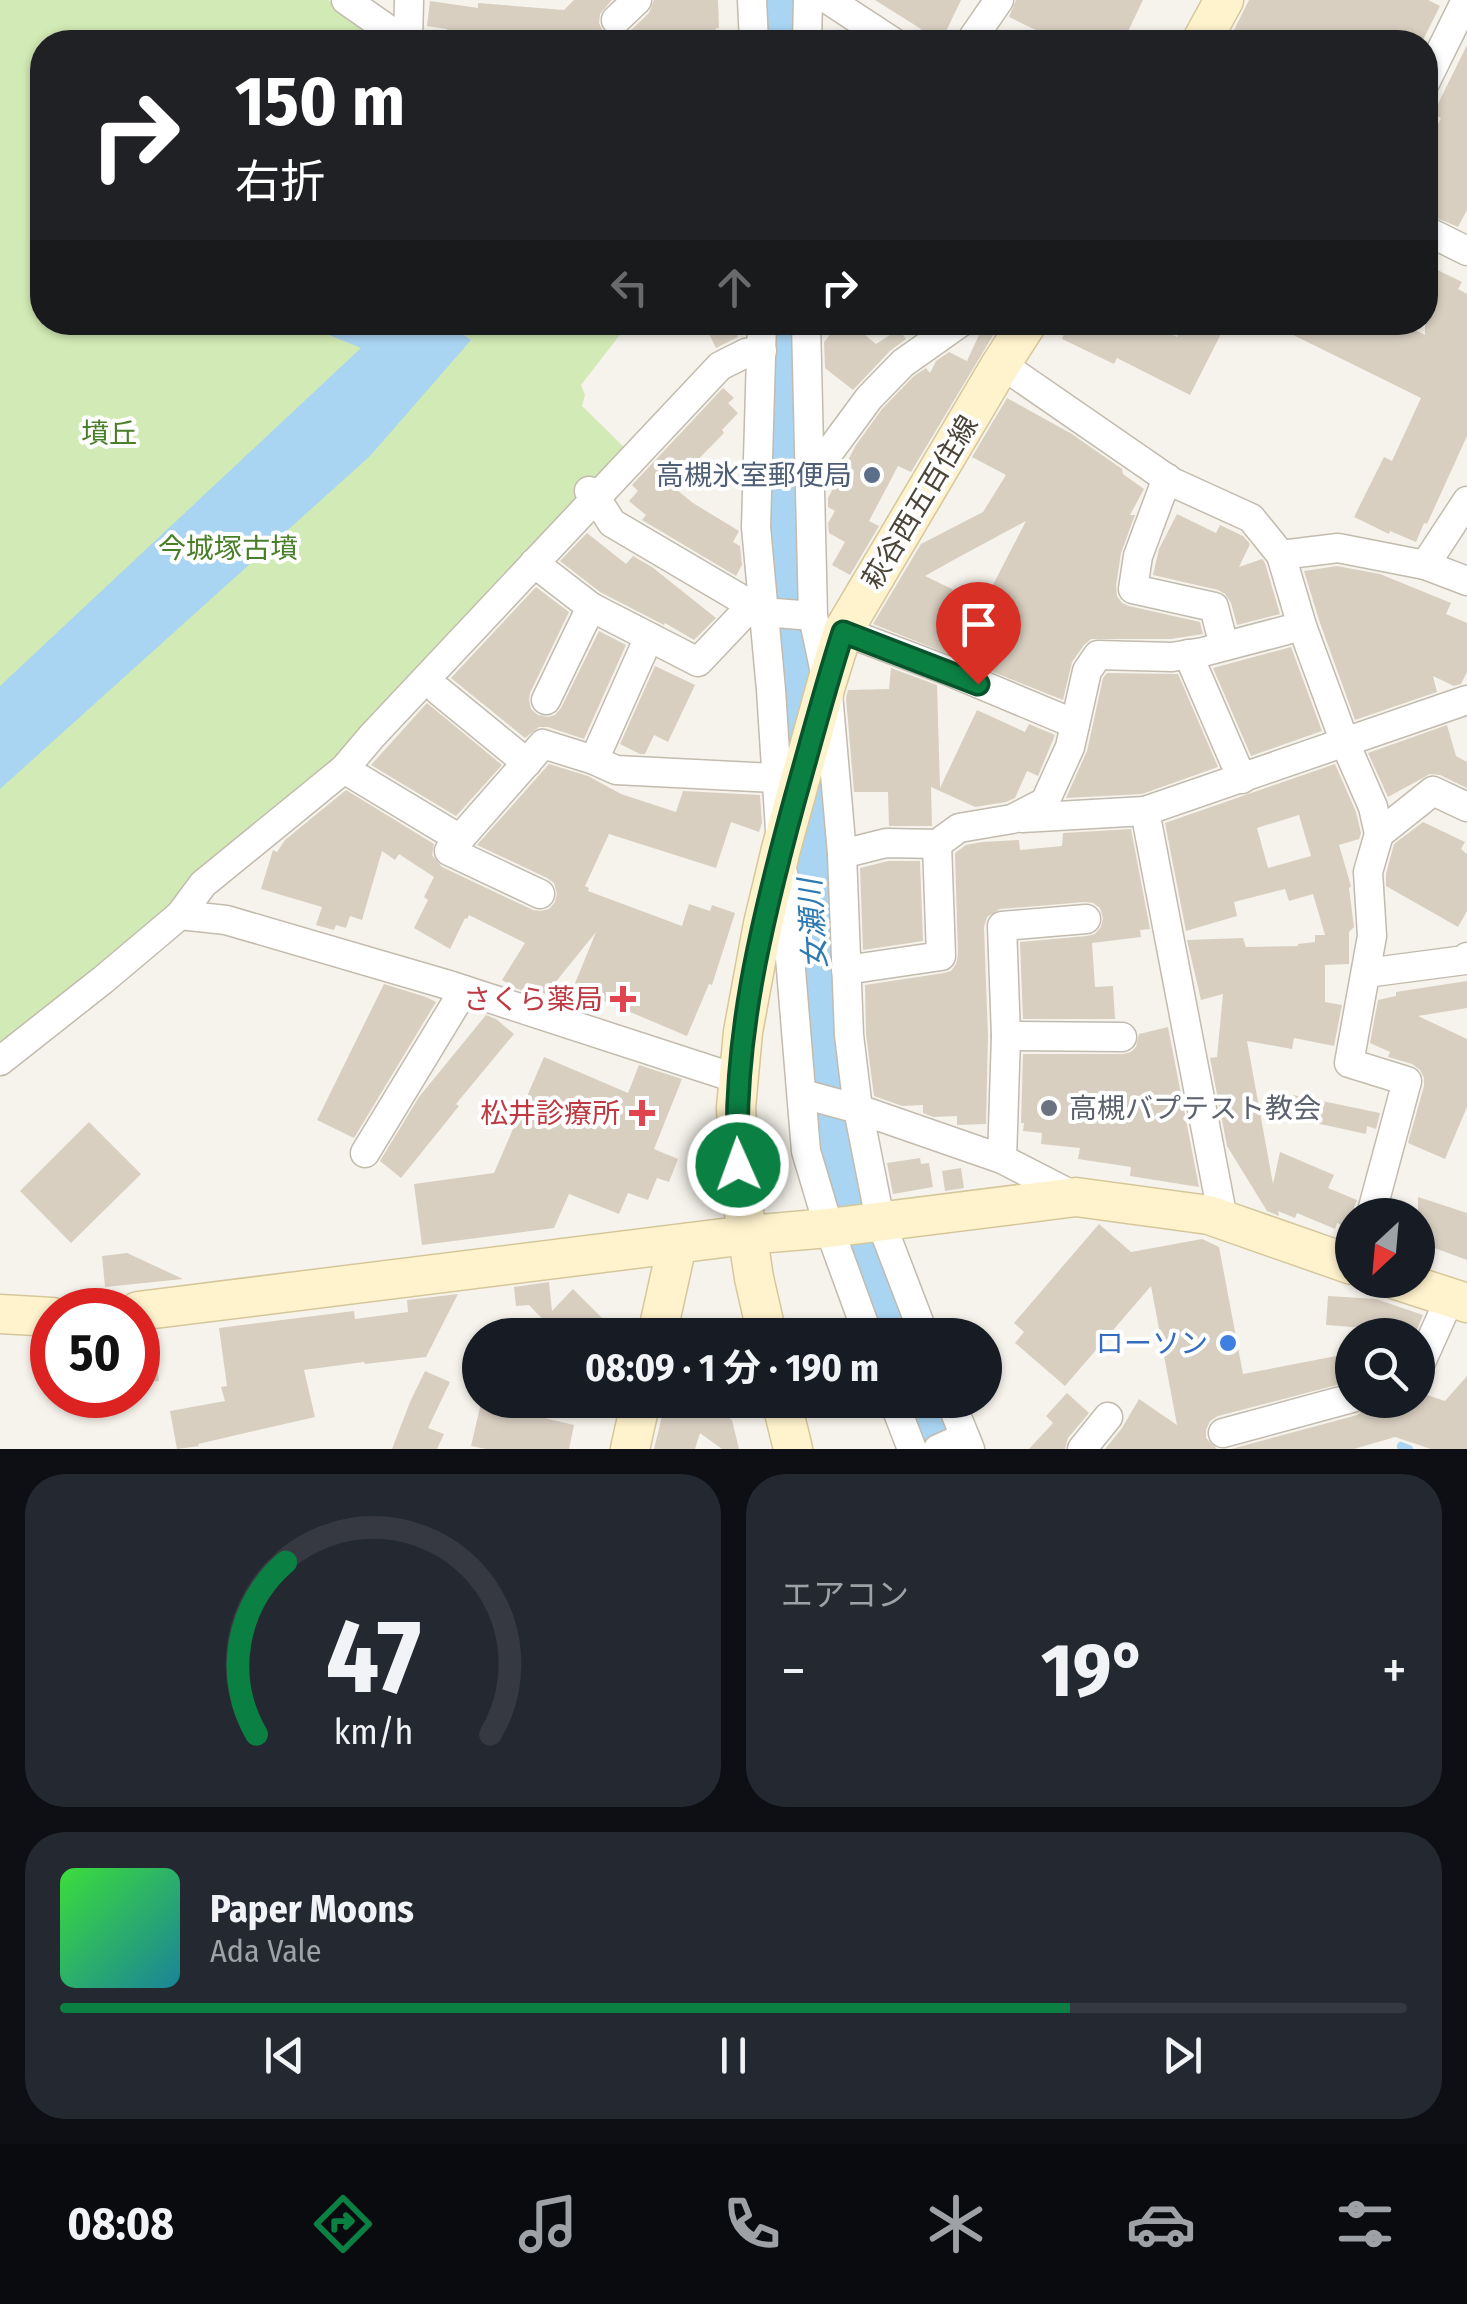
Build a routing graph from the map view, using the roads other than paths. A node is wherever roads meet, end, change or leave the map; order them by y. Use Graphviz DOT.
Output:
graph roads {
  1 [pos="346,0"];
  2 [pos="409,0"];
  3 [pos="637,0"];
  4 [pos="752,0"];
  5 [pos="808,0"];
  6 [pos="829,0"];
  7 [pos="999,0"];
  8 [pos="1224,0"];
  9 [pos="1466,0"];
  10 [pos="616,20"];
  11 [pos="390,30"];
  12 [pos="408,30"];
  13 [pos="753,30"];
  14 [pos="808,30"];
  15 [pos="875,30"];
  16 [pos="978,30"];
  17 [pos="1208,30"];
  18 [pos="1438,57"];
  19 [pos="1438,236"];
  20 [pos="1467,251"];
  21 [pos="806,335"];
  22 [pos="943,335"];
  23 [pos="1020,335"];
  24 [pos="762,336"];
  25 [pos="1001,364"];
  26 [pos="810,478"];
  27 [pos="1167,478"];
  28 [pos="593,494"];
  29 [pos="1467,501"];
  30 [pos="1281,555"];
  31 [pos="534,563"];
  32 [pos="1425,565"];
  33 [pos="1467,581"];
  34 [pos="591,607"];
  35 [pos="762,609"];
  36 [pos="828,624"];
  37 [pos="1302,626"];
  38 [pos="649,637"];
  39 [pos="1224,646"];
  40 [pos="1188,654"];
  41 [pos="439,691"];
  42 [pos="824,694"];
  43 [pos="546,700"];
  44 [pos="1467,700"];
  45 [pos="1075,724"];
  46 [pos="1345,743"];
  47 [pos="594,760"];
  48 [pos="527,763"];
  49 [pos="344,769"];
  50 [pos="1242,778"];
  51 [pos="783,795"];
  52 [pos="1467,806"];
  53 [pos="1145,811"];
  54 [pos="1012,819"];
  55 [pos="1379,834"];
  56 [pos="460,839"];
  57 [pos="937,844"];
  58 [pos="781,850"];
  59 [pos="842,854"];
  60 [pos="540,894"];
  61 [pos="180,914"];
  62 [pos="1086,919"];
  63 [pos="1466,960"];
  64 [pos="846,970"];
  65 [pos="1366,974"];
  66 [pos="464,990"];
  67 [pos="1006,1036"];
  68 [pos="1122,1036"];
  69 [pos="0,1061"];
  70 [pos="738,1079"];
  71 [pos="803,1094"];
  72 [pos="854,1108"];
  73 [pos="365,1154"];
  74 [pos="1002,1159"];
  75 [pos="1076,1196"];
  76 [pos="1375,1198"];
  77 [pos="1223,1219"];
  78 [pos="854,1224"];
  79 [pos="747,1235"];
  80 [pos="678,1245"];
  81 [pos="1335,1259"];
  82 [pos="1458,1301"];
  83 [pos="160,1308"];
  84 [pos="0,1314"];
  85 [pos="30,1316"];
  86 [pos="660,1318"];
  87 [pos="763,1318"];
  88 [pos="866,1318"];
  89 [pos="913,1318"];
  90 [pos="1435,1340"];
  91 [pos="1335,1403"];
  92 [pos="1108,1417"];
  93 [pos="637,1418"];
  94 [pos="785,1418"];
  95 [pos="900,1418"];
  96 [pos="953,1418"];
  97 [pos="1223,1433"];
  98 [pos="957,1444"];
  99 [pos="630,1449"];
  100 [pos="793,1449"];
  101 [pos="912,1449"];
  102 [pos="1082,1449"];
  1 -- 11 [label="street"];
  2 -- 12 [label="street"];
  3 -- 10 [label="street"];
  4 -- 13 [label="street"];
  5 -- 14 [label="street"];
  6 -- 15 [label="street"];
  7 -- 16 [label="street"];
  8 -- 17 [label="street"];
  9 -- 18 [label="street"];
  19 -- 20 [label="street"];
  21 -- 26 [label="street"];
  22 -- 26 [label="street"];
  23 -- 25 [label="street, 萩谷西五百住線"];
  24 -- 28 [label="street"];
  24 -- 35 [label="street"];
  25 -- 27 [label="street"];
  25 -- 36 [label="street, 萩谷西五百住線"];
  26 -- 36 [label="street"];
  27 -- 30 [label="street"];
  27 -- 39 [label="street"];
  28 -- 31 [label="street"];
  28 -- 35 [label="street"];
  29 -- 32 [label="street"];
  30 -- 32 [label="street"];
  30 -- 37 [label="street"];
  31 -- 34 [label="street"];
  31 -- 49 [label="street"];
  32 -- 33 [label="street"];
  34 -- 38 [label="street"];
  34 -- 43 [label="street"];
  35 -- 36 [label="street"];
  35 -- 38 [label="street"];
  35 -- 51 [label="street"];
  36 -- 42 [label="street, 萩谷西五百住線"];
  36 -- 45 [label="street"];
  37 -- 39 [label="street"];
  37 -- 46 [label="street"];
  38 -- 47 [label="street"];
  39 -- 40 [label="street"];
  40 -- 45 [label="street"];
  40 -- 50 [label="street"];
  41 -- 48 [label="street"];
  42 -- 51 [label="street, 萩谷西五百住線"];
  42 -- 59 [label="street"];
  44 -- 46 [label="street"];
  45 -- 54 [label="street"];
  46 -- 50 [label="street"];
  46 -- 55 [label="street"];
  47 -- 48 [label="street"];
  47 -- 51 [label="street"];
  48 -- 56 [label="street"];
  49 -- 56 [label="street"];
  49 -- 61 [label="street"];
  50 -- 53 [label="street"];
  51 -- 58 [label="street, 萩谷西五百住線"];
  52 -- 55 [label="street"];
  53 -- 54 [label="street"];
  53 -- 77 [label="street"];
  54 -- 57 [label="street"];
  55 -- 65 [label="street"];
  56 -- 60 [label="street"];
  57 -- 59 [label="street"];
  57 -- 64 [label="street"];
  58 -- 70 [label="street, 萩谷西五百住線"];
  58 -- 71 [label="street"];
  59 -- 64 [label="street"];
  61 -- 66 [label="street"];
  61 -- 69 [label="street"];
  62 -- 67 [label="street"];
  63 -- 65 [label="street"];
  64 -- 72 [label="street"];
  65 -- 76 [label="street"];
  66 -- 70 [label="street"];
  66 -- 73 [label="street"];
  67 -- 68 [label="street"];
  67 -- 74 [label="street"];
  70 -- 79 [label="street, 萩谷西五百住線"];
  71 -- 72 [label="street"];
  71 -- 78 [label="street"];
  72 -- 74 [label="street"];
  72 -- 78 [label="street"];
  74 -- 75 [label="street"];
  75 -- 77 [label="street"];
  75 -- 78 [label="street"];
  77 -- 81 [label="street"];
  78 -- 79 [label="street"];
  78 -- 88 [label="street"];
  78 -- 89 [label="street"];
  79 -- 80 [label="street"];
  79 -- 87 [label="street, 萩谷西五百住線"];
  80 -- 83 [label="street"];
  80 -- 86 [label="street"];
  82 -- 90 [label="street"];
  84 -- 85 [label="street"];
  91 -- 97 [label="street"];
  92 -- 102 [label="street"];
  93 -- 99 [label="street"];
  94 -- 100 [label="street"];
  95 -- 101 [label="street"];
  96 -- 98 [label="street"];
}
